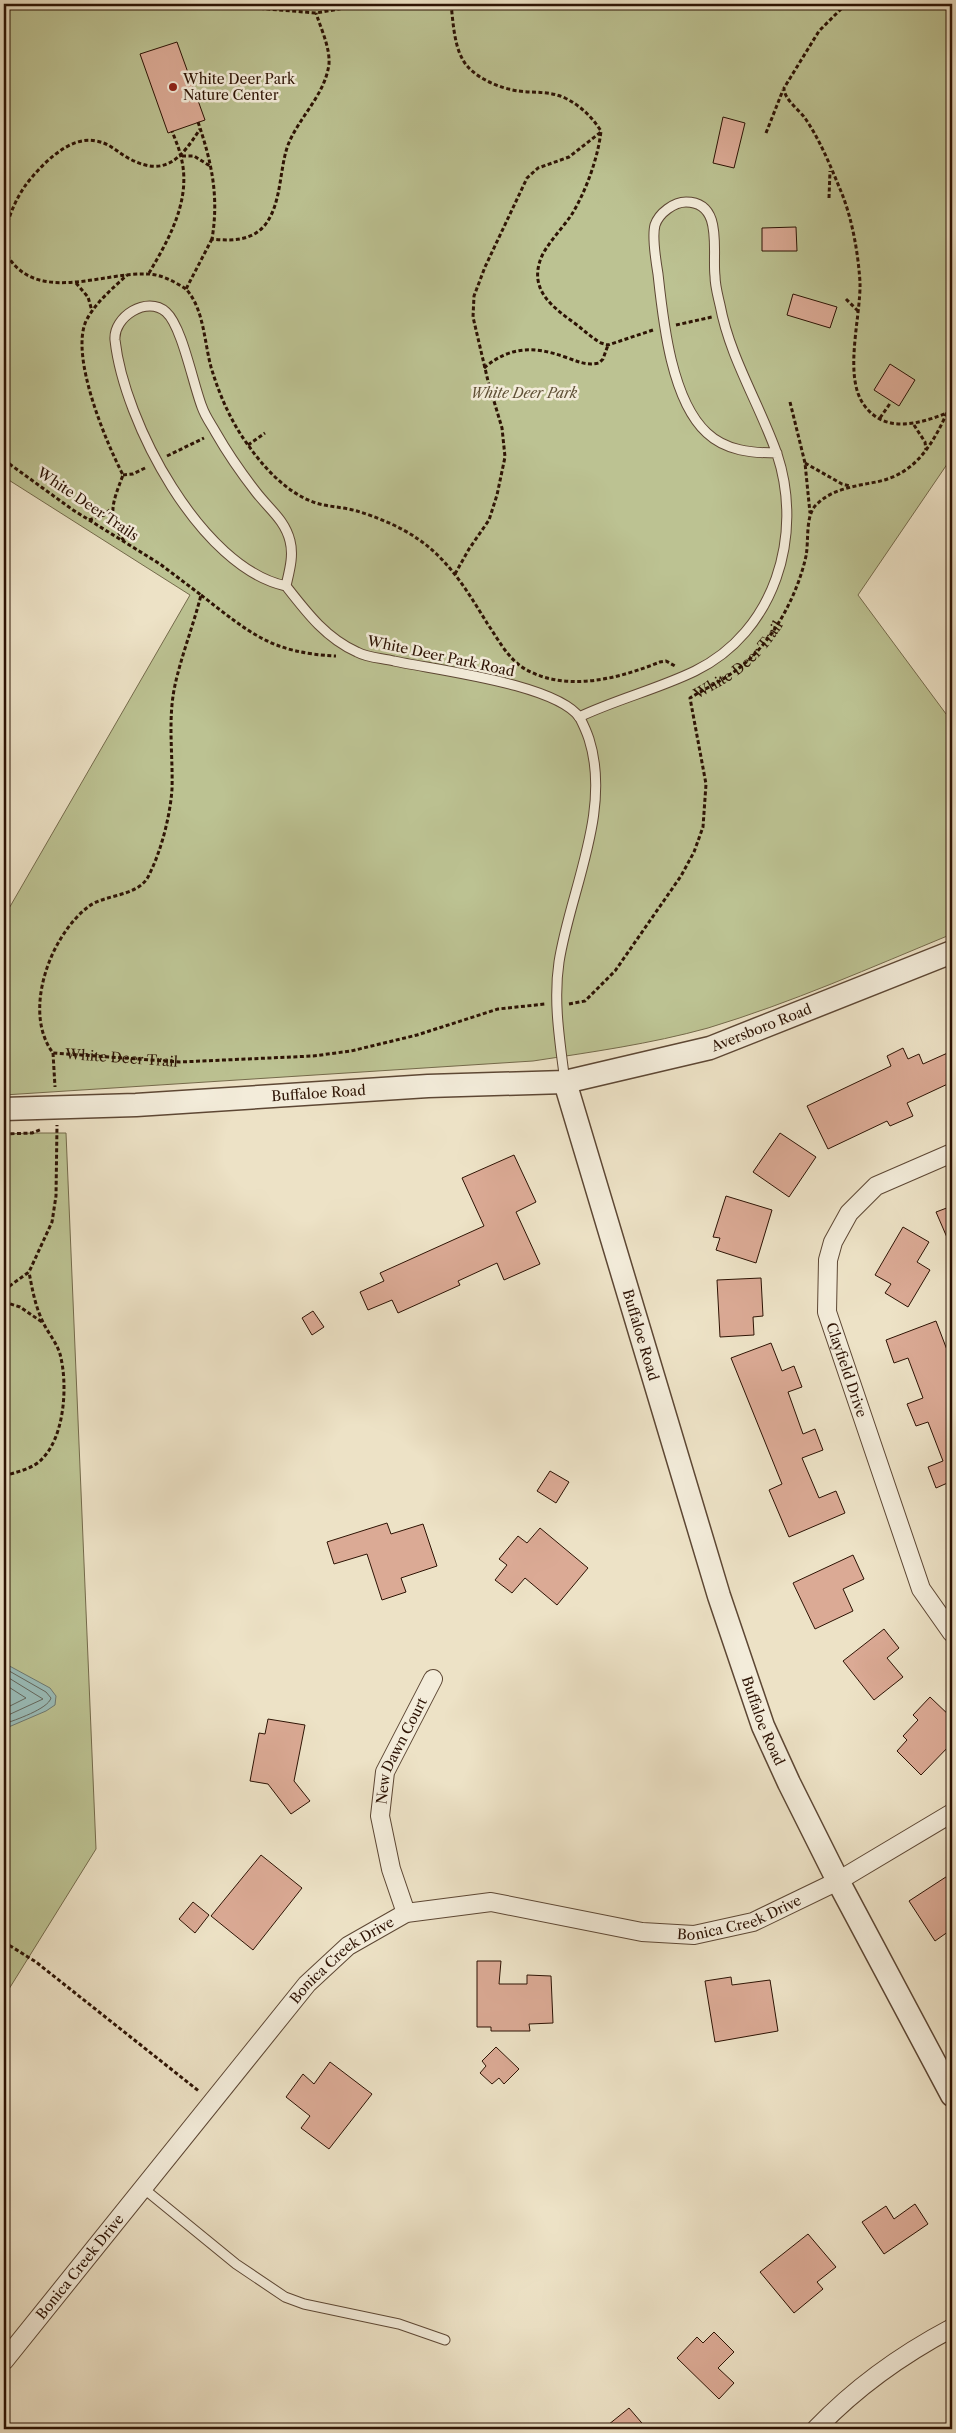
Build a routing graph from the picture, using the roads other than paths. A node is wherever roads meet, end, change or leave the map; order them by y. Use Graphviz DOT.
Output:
graph roads {
  1 [pos="776,453"];
  2 [pos="286,586"];
  3 [pos="579,717"];
  4 [pos="952,952"];
  5 [pos="565,1082"];
  6 [pos="4,1110"];
  7 [pos="952,1153"];
  8 [pos="952,1633"];
  9 [pos="433,1679"];
  10 [pos="952,1813"];
  11 [pos="838,1881"];
  12 [pos="406,1913"];
  13 [pos="952,2095"];
  14 [pos="143,2188"];
  15 [pos="952,2328"];
  16 [pos="445,2340"];
  17 [pos="4,2361"];
  18 [pos="816,2429"];
  1 -- 1 [label="lane"];
  1 -- 3 [label="lane"];
  2 -- 2 [label="lane"];
  2 -- 3 [label="lane, White Deer Park Road"];
  3 -- 5 [label="lane"];
  4 -- 5 [label="street, Aversboro Road"];
  5 -- 6 [label="street, Buffaloe Road"];
  5 -- 11 [label="street, Buffaloe Road"];
  7 -- 8 [label="street, Clayfield Drive"];
  9 -- 12 [label="street, New Dawn Court"];
  10 -- 11 [label="street"];
  11 -- 12 [label="street, Bonica Creek Drive"];
  11 -- 13 [label="street, Buffaloe Road"];
  12 -- 14 [label="street, Bonica Creek Drive"];
  14 -- 16 [label="lane"];
  14 -- 17 [label="street, Bonica Creek Drive"];
  15 -- 18 [label="street"];
}
